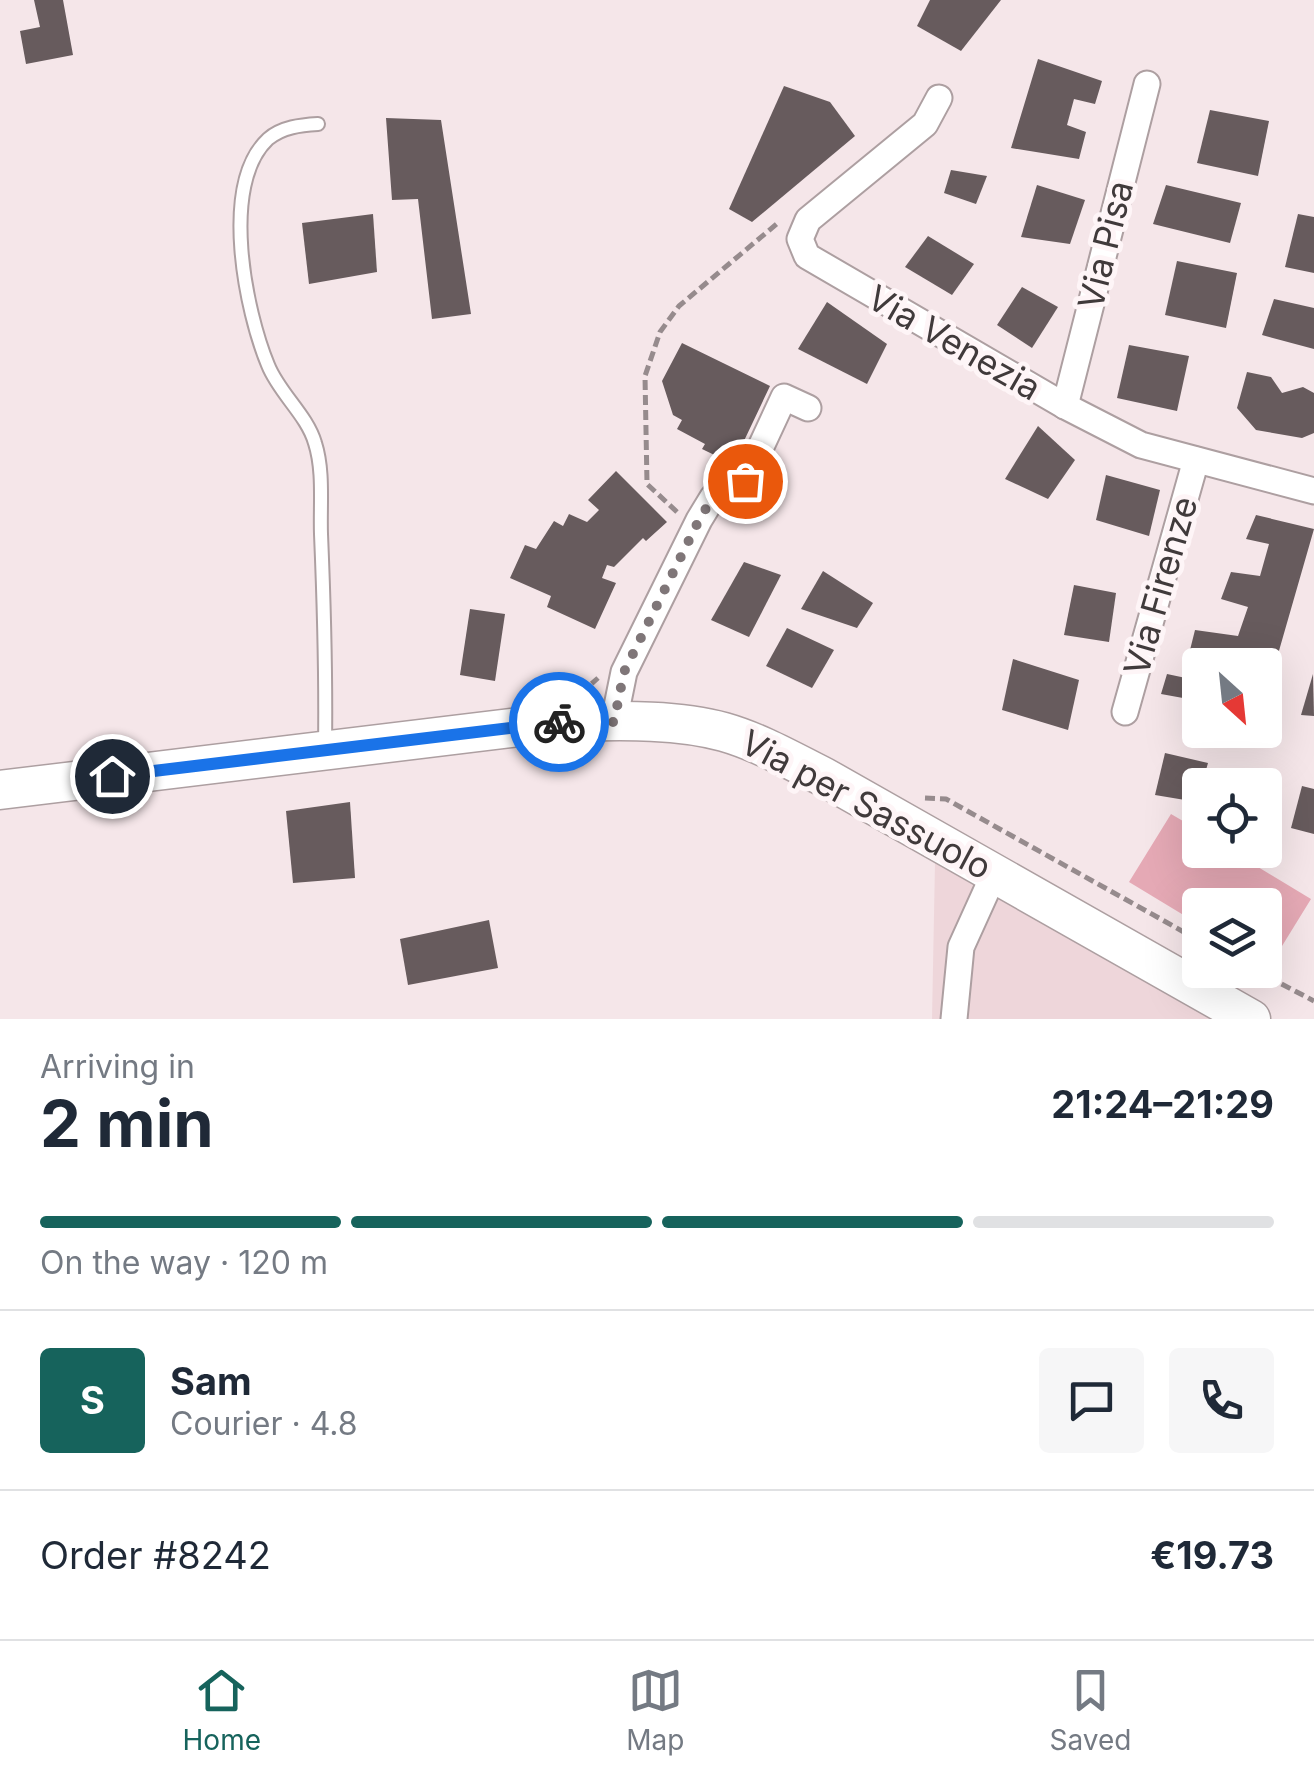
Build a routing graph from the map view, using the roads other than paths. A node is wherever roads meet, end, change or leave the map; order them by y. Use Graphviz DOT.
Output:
graph roads {
  1 [pos="1147,84"];
  2 [pos="939,98"];
  3 [pos="318,124"];
  4 [pos="1065,406"];
  5 [pos="808,408"];
  6 [pos="1196,460"];
  7 [pos="1314,491"];
  8 [pos="1125,712"];
  9 [pos="614,722"];
  10 [pos="325,750"];
  11 [pos="0,790"];
  12 [pos="995,872"];
  13 [pos="954,1019"];
  14 [pos="1251,1019"];
  1 -- 4 [label="street, Via Pisa"];
  2 -- 4 [label="street, Via Venezia"];
  3 -- 10 [label="lane"];
  4 -- 6 [label="street, Via Venezia"];
  5 -- 9 [label="street"];
  6 -- 7 [label="street, Via Venezia"];
  6 -- 8 [label="street, Via Firenze"];
  9 -- 10 [label="main road, Via per Sassuolo"];
  9 -- 12 [label="main road, Via per Sassuolo"];
  10 -- 11 [label="main road, Via per Sassuolo"];
  12 -- 13 [label="street"];
  12 -- 14 [label="main road, Via per Sassuolo"];
}
